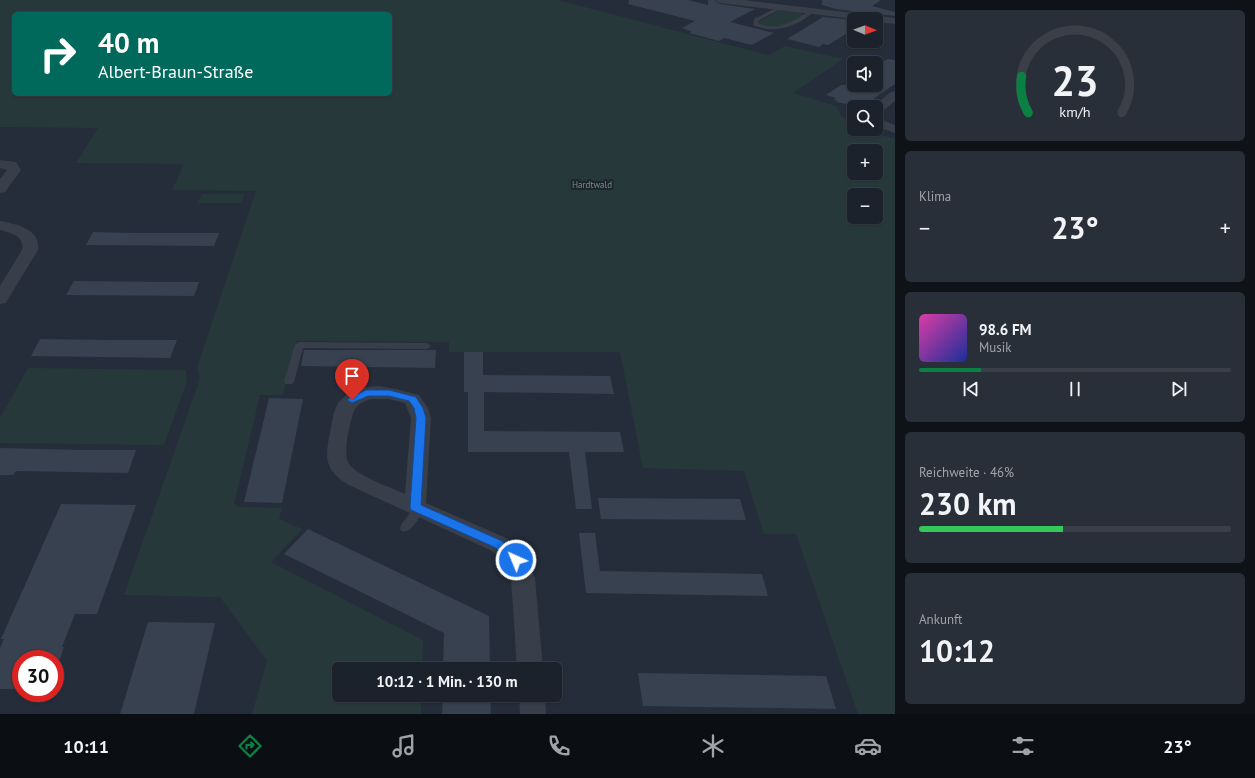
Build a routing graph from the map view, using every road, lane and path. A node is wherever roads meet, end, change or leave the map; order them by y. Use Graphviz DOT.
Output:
graph roads {
  1 [pos="720,0"];
  2 [pos="816,0"];
  3 [pos="780,7"];
  4 [pos="799,10"];
  5 [pos="813,11"];
  6 [pos="895,21"];
  7 [pos="895,95"];
  8 [pos="883,104"];
  9 [pos="883,125"];
  10 [pos="895,129"];
  11 [pos="0,164"];
  12 [pos="0,189"];
  13 [pos="0,225"];
  14 [pos="0,299"];
  15 [pos="427,346"];
  16 [pos="289,382"];
  17 [pos="417,508"];
  18 [pos="404,528"];
  19 [pos="529,662"];
  20 [pos="532,702"];
  21 [pos="533,714"];
  1 -- 3 [label="street"];
  2 -- 4 [label="street"];
  3 -- 4 [label="street"];
  3 -- 5 [label="lane"];
  4 -- 5 [label="street"];
  5 -- 6 [label="street"];
  7 -- 8 [label="street"];
  9 -- 10 [label="street"];
  11 -- 12 [label="street"];
  13 -- 14 [label="street"];
  15 -- 16 [label="lane"];
  17 -- 17 [label="street"];
  17 -- 18 [label="lane"];
  17 -- 19 [label="street"];
  20 -- 21 [label="street"];
}
